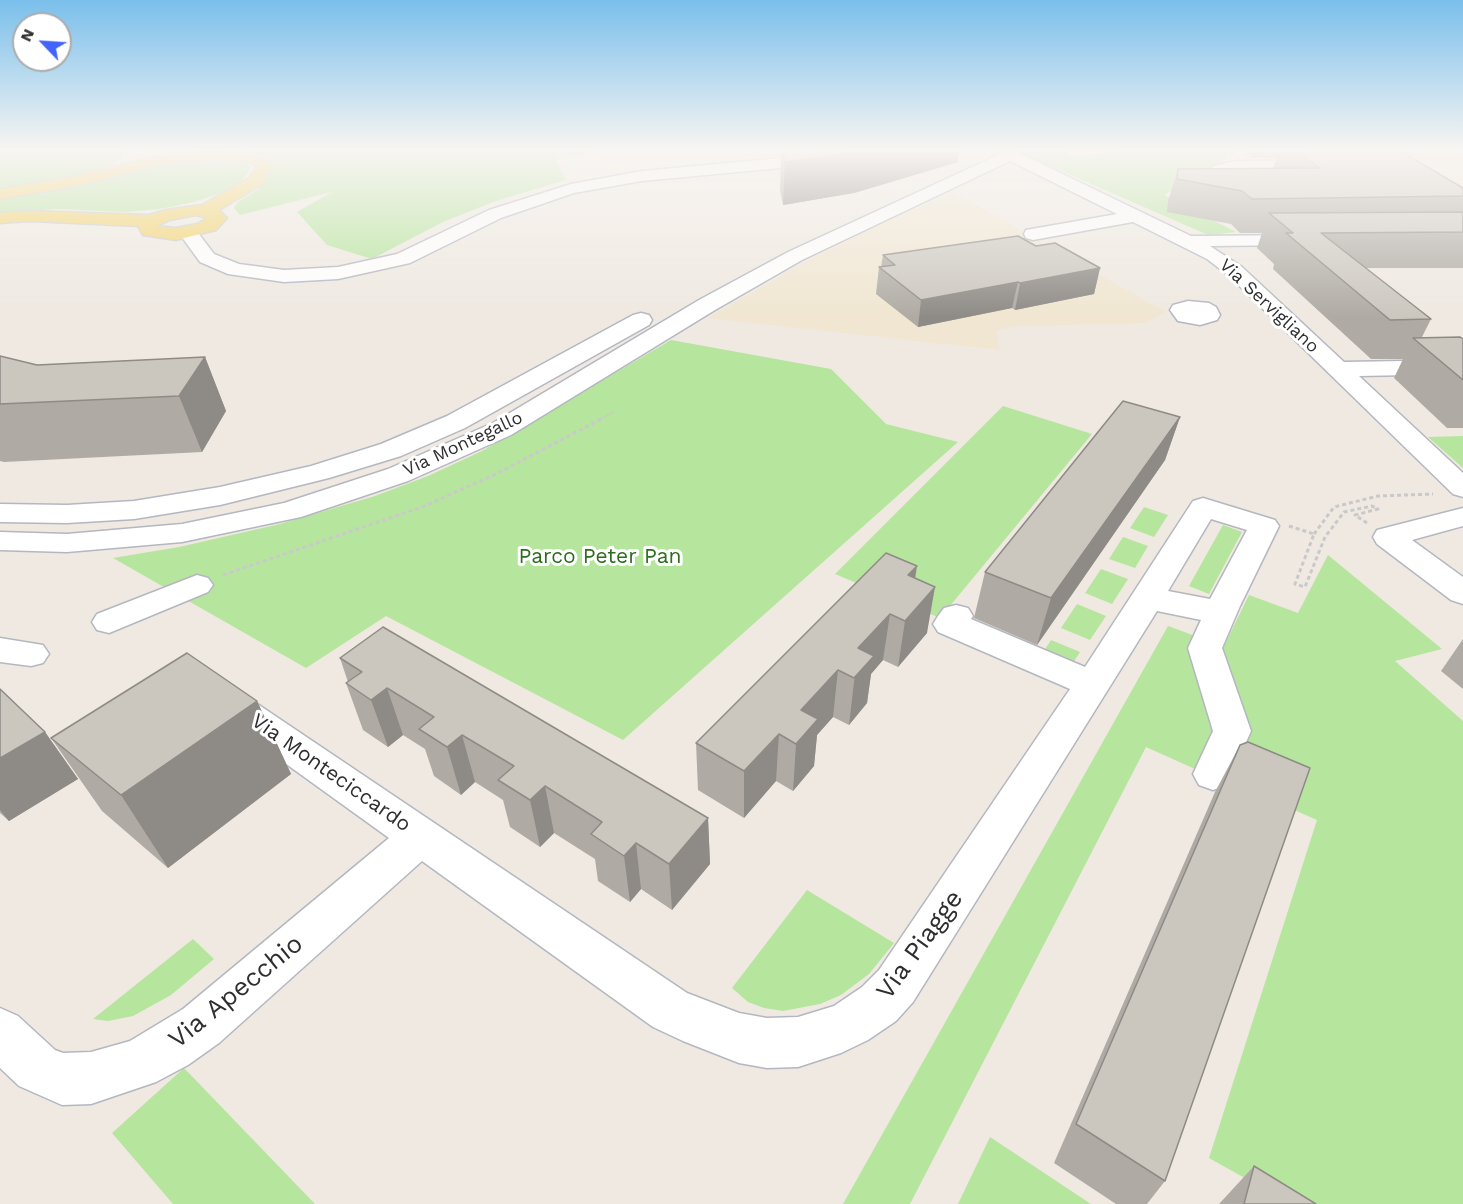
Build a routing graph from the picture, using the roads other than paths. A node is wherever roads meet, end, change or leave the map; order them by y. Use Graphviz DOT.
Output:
graph roads {
  1 [pos="215,205"];
  2 [pos="522,205"];
  3 [pos="900,205"];
  4 [pos="1115,205"];
  5 [pos="205,211"];
  6 [pos="882,213"];
  7 [pos="1138,216"];
  8 [pos="0,218"];
  9 [pos="151,221"];
  10 [pos="188,233"];
  11 [pos="1033,234"];
  12 [pos="1326,239"];
  13 [pos="1190,242"];
  14 [pos="672,302"];
  15 [pos="699,310"];
  16 [pos="1322,338"];
  17 [pos="1463,367"];
  18 [pos="1346,369"];
  19 [pos="487,405"];
  20 [pos="518,419"];
  21 [pos="246,491"];
  22 [pos="1452,491"];
  23 [pos="0,513"];
  24 [pos="1463,517"];
  25 [pos="249,521"];
  26 [pos="0,541"];
  27 [pos="197,585"];
  28 [pos="1463,593"];
  29 [pos="1148,598"];
  30 [pos="1224,607"];
  31 [pos="956,616"];
  32 [pos="109,622"];
  33 [pos="1092,684"];
  34 [pos="210,690"];
  35 [pos="1212,774"];
  36 [pos="422,836"];
  37 [pos="0,1033"];
  1 -- 5 [label="main road"];
  2 -- 10 [label="street"];
  3 -- 6 [label="street, Via Montegallo"];
  4 -- 7 [label="street"];
  5 -- 9 [label="main road"];
  5 -- 10 [label="main road"];
  6 -- 14 [label="street, Via Montegallo"];
  6 -- 15 [label="street, Via Montegallo"];
  7 -- 11 [label="street"];
  7 -- 13 [label="street"];
  8 -- 9 [label="main road"];
  9 -- 10 [label="main road"];
  12 -- 13 [label="street, Via Servigliano"];
  13 -- 18 [label="street, Via Servigliano"];
  14 -- 15 [label="street"];
  14 -- 19 [label="street, Via Montegallo"];
  15 -- 20 [label="street, Via Montegallo"];
  16 -- 18 [label="street"];
  17 -- 18 [label="street"];
  18 -- 22 [label="street, Via Servigliano"];
  19 -- 20 [label="street"];
  19 -- 21 [label="street, Via Montegallo"];
  20 -- 25 [label="street, Via Montegallo"];
  21 -- 23 [label="street, Via Montegallo"];
  21 -- 25 [label="street"];
  24 -- 28 [label="street"];
  25 -- 26 [label="street, Via Montegallo"];
  27 -- 32 [label="street"];
  29 -- 30 [label="street"];
  29 -- 30 [label="street, Via Piagge"];
  29 -- 33 [label="street, Via Piagge"];
  30 -- 35 [label="street"];
  31 -- 33 [label="street"];
  33 -- 36 [label="street, Via Piagge"];
  34 -- 36 [label="street, Via Monteciccardo"];
  36 -- 37 [label="street, Via Apecchio"];
}
